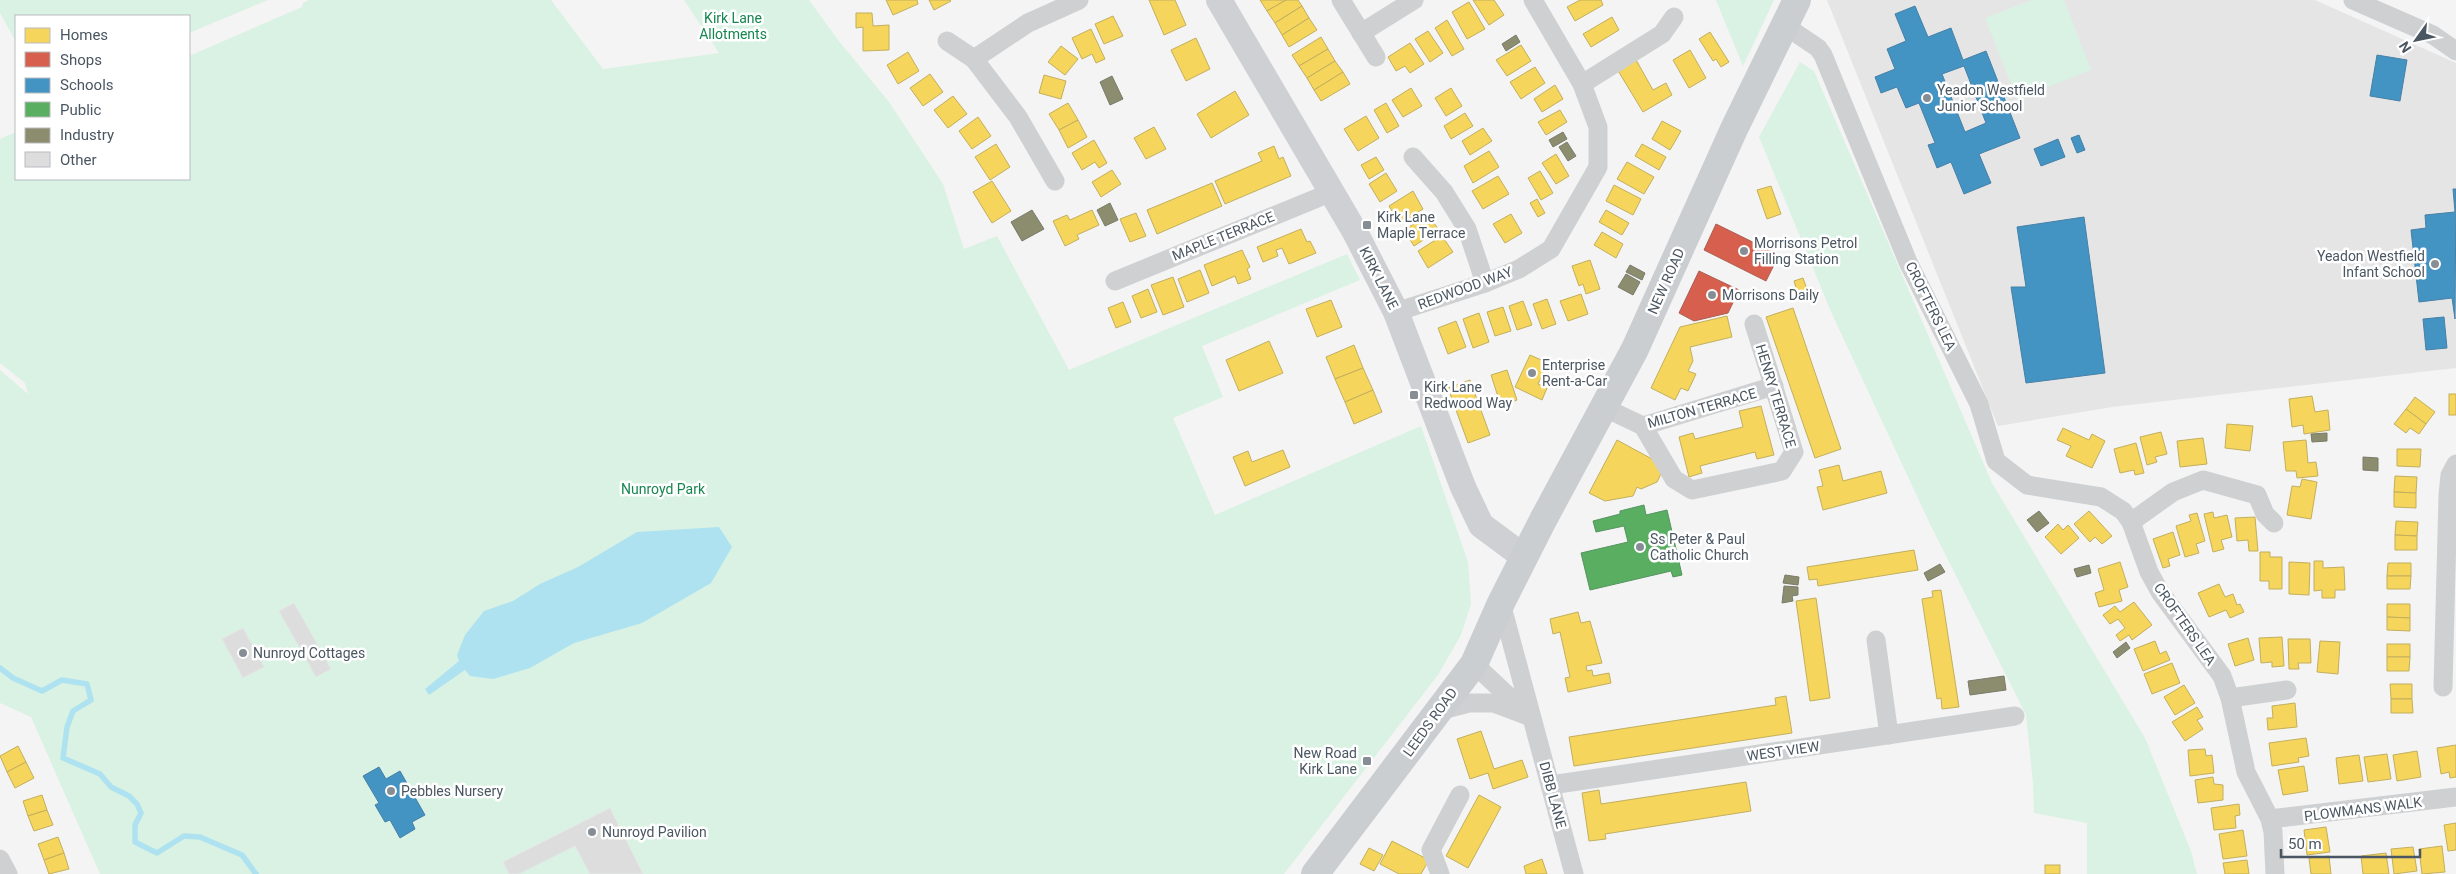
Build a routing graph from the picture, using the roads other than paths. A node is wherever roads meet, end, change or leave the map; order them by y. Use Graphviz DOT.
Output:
graph roads {
  1 [pos="1079,0"];
  2 [pos="1219,0"];
  3 [pos="1341,0"];
  4 [pos="1414,0"];
  5 [pos="1532,0"];
  6 [pos="1798,0"];
  7 [pos="2353,0"];
  8 [pos="1674,17"];
  9 [pos="1361,33"];
  10 [pos="1779,36"];
  11 [pos="947,41"];
  12 [pos="2456,51"];
  13 [pos="1376,57"];
  14 [pos="974,59"];
  15 [pos="1582,84"];
  16 [pos="1413,157"];
  17 [pos="1055,181"];
  18 [pos="1332,192"];
  19 [pos="1115,281"];
  20 [pos="1485,283"];
  21 [pos="1396,312"];
  22 [pos="1754,324"];
  23 [pos="1774,386"];
  24 [pos="1604,407"];
  25 [pos="1643,426"];
  26 [pos="2456,464"];
  27 [pos="2131,522"];
  28 [pos="2274,523"];
  29 [pos="1524,557"];
  30 [pos="1501,603"];
  31 [pos="1876,640"];
  32 [pos="1474,664"];
  33 [pos="2443,687"];
  34 [pos="2287,690"];
  35 [pos="2230,698"];
  36 [pos="1438,711"];
  37 [pos="2015,716"];
  38 [pos="1531,717"];
  39 [pos="1889,735"];
  40 [pos="1551,785"];
  41 [pos="1460,794"];
  42 [pos="2456,797"];
  43 [pos="2270,819"];
  44 [pos="0,859"];
  45 [pos="8,874"];
  46 [pos="1315,874"];
  47 [pos="1440,874"];
  48 [pos="1574,874"];
  49 [pos="2275,874"];
  1 -- 14 [label="street"];
  2 -- 18 [label="street, KIRK LANE"];
  3 -- 9 [label="street"];
  4 -- 9 [label="street"];
  5 -- 15 [label="street, REDWOOD WAY"];
  6 -- 10 [label="main road, NEW ROAD"];
  7 -- 12 [label="street"];
  8 -- 15 [label="street"];
  9 -- 13 [label="street"];
  10 -- 24 [label="main road, NEW ROAD"];
  10 -- 27 [label="street, CROFTERS LEA"];
  11 -- 14 [label="street"];
  14 -- 17 [label="street"];
  15 -- 20 [label="street, REDWOOD WAY"];
  16 -- 20 [label="street"];
  18 -- 19 [label="street, MAPLE TERRACE"];
  18 -- 21 [label="street, KIRK LANE"];
  20 -- 21 [label="street, REDWOOD WAY"];
  21 -- 29 [label="street, KIRK LANE"];
  22 -- 23 [label="street, HENRY TERRACE"];
  23 -- 25 [label="street, MILTON TERRACE"];
  23 -- 25 [label="street, HENRY TERRACE"];
  24 -- 25 [label="street, MILTON TERRACE"];
  24 -- 29 [label="main road, NEW ROAD"];
  26 -- 33 [label="street"];
  27 -- 28 [label="street"];
  27 -- 35 [label="street, CROFTERS LEA"];
  29 -- 30 [label="main road, LEEDS ROAD"];
  30 -- 32 [label="main road, LEEDS ROAD"];
  30 -- 38 [label="street, DIBB LANE"];
  31 -- 39 [label="street"];
  32 -- 36 [label="main road, LEEDS ROAD"];
  32 -- 38 [label="street"];
  34 -- 35 [label="street"];
  35 -- 43 [label="street, CROFTERS LEA"];
  36 -- 38 [label="street"];
  36 -- 46 [label="main road, LEEDS ROAD"];
  37 -- 39 [label="street, WEST VIEW"];
  38 -- 40 [label="street, DIBB LANE"];
  39 -- 40 [label="street, WEST VIEW"];
  40 -- 48 [label="street, DIBB LANE"];
  41 -- 47 [label="street"];
  42 -- 43 [label="street, PLOWMANS WALK"];
  43 -- 49 [label="street, CROFTERS LEA"];
  44 -- 45 [label="street"];
}
